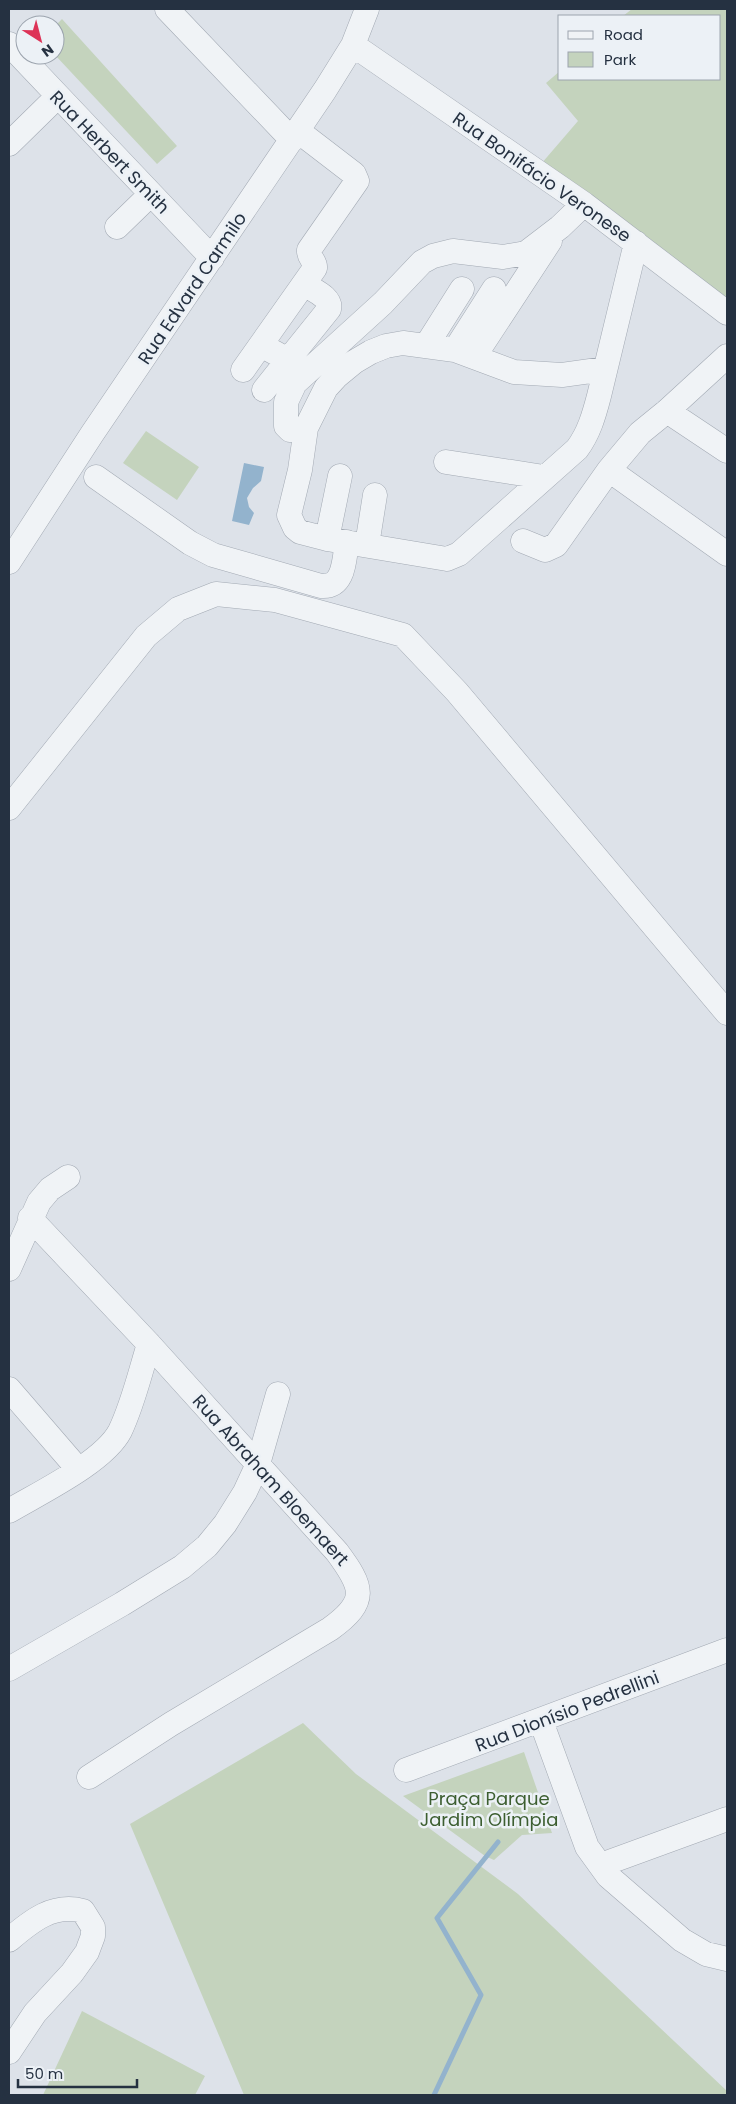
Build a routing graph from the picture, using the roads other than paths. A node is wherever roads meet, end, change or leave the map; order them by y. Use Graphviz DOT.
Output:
graph roads {
  1 [pos="167,9"];
  2 [pos="367,9"];
  3 [pos="9,44"];
  4 [pos="353,45"];
  5 [pos="58,97"];
  6 [pos="295,136"];
  7 [pos="9,144"];
  8 [pos="150,194"];
  9 [pos="584,204"];
  10 [pos="117,227"];
  11 [pos="560,227"];
  12 [pos="636,243"];
  13 [pos="212,258"];
  14 [pos="304,284"];
  15 [pos="462,289"];
  16 [pos="494,289"];
  17 [pos="727,313"];
  18 [pos="260,345"];
  19 [pos="426,346"];
  20 [pos="464,353"];
  21 [pos="727,356"];
  22 [pos="288,360"];
  23 [pos="605,369"];
  24 [pos="243,370"];
  25 [pos="264,390"];
  26 [pos="667,411"];
  27 [pos="306,428"];
  28 [pos="727,451"];
  29 [pos="446,462"];
  30 [pos="609,470"];
  31 [pos="340,476"];
  32 [pos="96,478"];
  33 [pos="544,478"];
  34 [pos="375,495"];
  35 [pos="523,540"];
  36 [pos="347,542"];
  37 [pos="727,554"];
  38 [pos="9,562"];
  39 [pos="9,808"];
  40 [pos="727,1013"];
  41 [pos="68,1177"];
  42 [pos="30,1218"];
  43 [pos="9,1269"];
  44 [pos="149,1344"];
  45 [pos="9,1389"];
  46 [pos="278,1394"];
  47 [pos="258,1464"];
  48 [pos="78,1469"];
  49 [pos="9,1510"];
  50 [pos="727,1650"];
  51 [pos="9,1669"];
  52 [pos="541,1721"];
  53 [pos="406,1770"];
  54 [pos="89,1777"];
  55 [pos="727,1819"];
  56 [pos="600,1865"];
  57 [pos="9,1940"];
  58 [pos="727,1959"];
  59 [pos="9,2052"];
  1 -- 6 [label="street"];
  2 -- 4 [label="street, Rua Edvard Carmilo"];
  3 -- 5 [label="street, Rua Herbert Smith"];
  4 -- 6 [label="street, Rua Edvard Carmilo"];
  4 -- 9 [label="street, Rua Bonifácio Veronese"];
  5 -- 7 [label="street"];
  5 -- 8 [label="street, Rua Herbert Smith"];
  6 -- 13 [label="street, Rua Edvard Carmilo"];
  6 -- 14 [label="street"];
  8 -- 10 [label="street"];
  8 -- 13 [label="street, Rua Herbert Smith"];
  9 -- 11 [label="street"];
  9 -- 12 [label="street, Rua Bonifácio Veronese"];
  11 -- 20 [label="street"];
  11 -- 27 [label="street"];
  12 -- 17 [label="street, Rua Bonifácio Veronese"];
  12 -- 23 [label="street"];
  13 -- 38 [label="street, Rua Edvard Carmilo"];
  14 -- 18 [label="street"];
  14 -- 22 [label="street"];
  15 -- 19 [label="street"];
  16 -- 20 [label="street"];
  18 -- 22 [label="street"];
  18 -- 24 [label="street"];
  19 -- 20 [label="street"];
  19 -- 27 [label="street"];
  20 -- 23 [label="street"];
  21 -- 26 [label="street"];
  22 -- 25 [label="street"];
  23 -- 33 [label="street"];
  26 -- 28 [label="street"];
  26 -- 30 [label="street"];
  27 -- 36 [label="street"];
  29 -- 33 [label="street"];
  30 -- 35 [label="street"];
  30 -- 37 [label="street"];
  31 -- 36 [label="street"];
  32 -- 36 [label="street"];
  33 -- 36 [label="street"];
  34 -- 36 [label="street"];
  39 -- 40 [label="street"];
  41 -- 42 [label="street"];
  42 -- 43 [label="street"];
  42 -- 44 [label="street, Rua Abraham Bloemaert"];
  44 -- 47 [label="street, Rua Abraham Bloemaert"];
  44 -- 48 [label="street"];
  45 -- 48 [label="street"];
  46 -- 47 [label="street"];
  47 -- 51 [label="street"];
  47 -- 54 [label="street, Rua Abraham Bloemaert"];
  48 -- 49 [label="street"];
  50 -- 52 [label="street, Rua Dionísio Pedrellini"];
  52 -- 53 [label="street, Rua Dionísio Pedrellini"];
  52 -- 56 [label="street"];
  55 -- 56 [label="street"];
  56 -- 58 [label="street"];
  57 -- 59 [label="street"];
}
